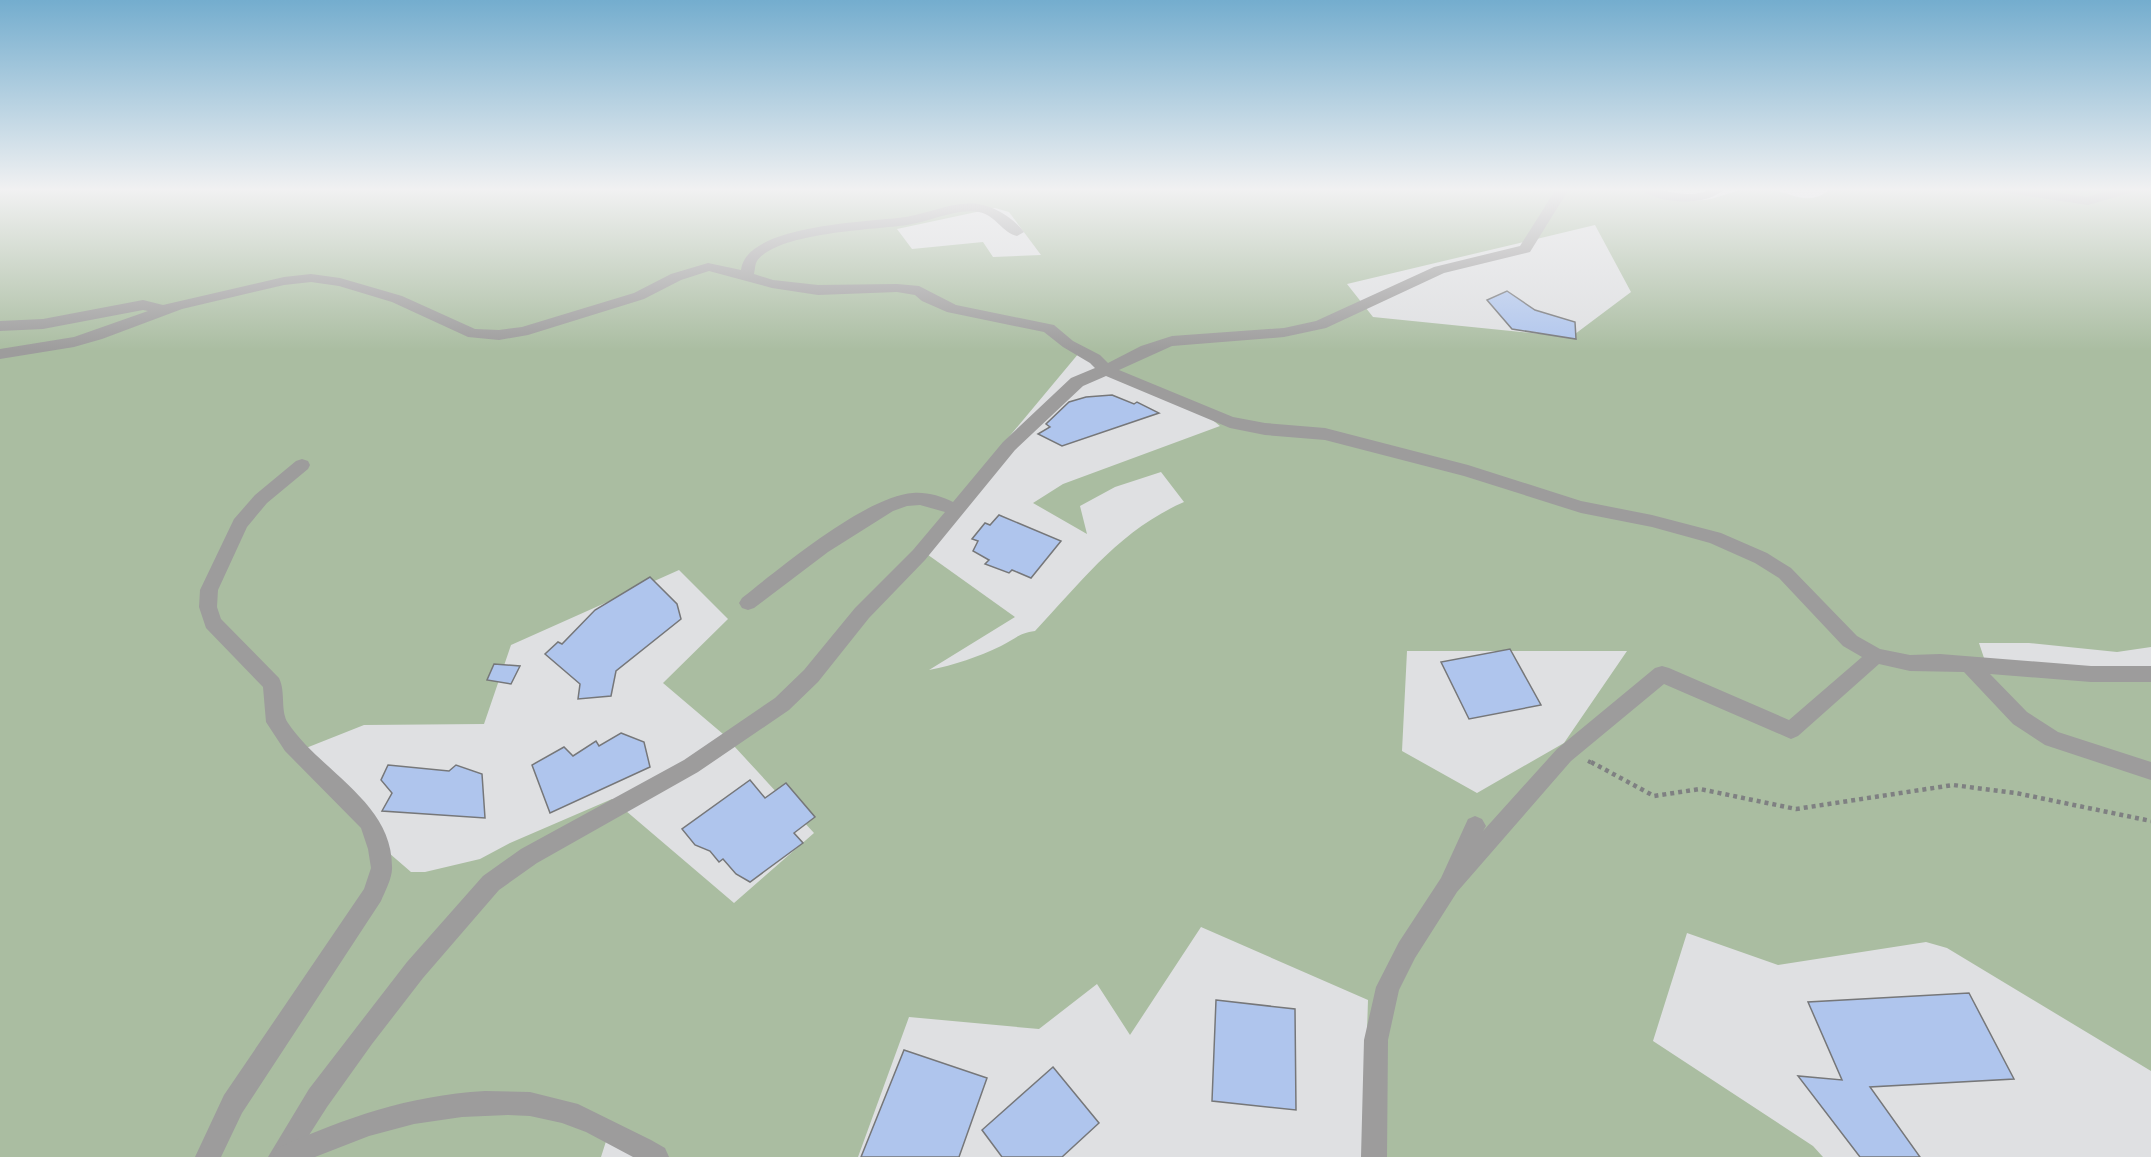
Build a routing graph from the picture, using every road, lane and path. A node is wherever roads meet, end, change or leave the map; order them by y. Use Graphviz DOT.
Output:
graph roads {
  1 [pos="779,243"];
  2 [pos="1529,243"];
  3 [pos="747,275"];
  4 [pos="163,310"];
  5 [pos="0,326"];
  6 [pos="0,354"];
  7 [pos="1106,370"];
  8 [pos="303,465"];
  9 [pos="956,510"];
  10 [pos="748,603"];
  11 [pos="1876,656"];
  12 [pos="1969,664"];
  13 [pos="2151,674"];
  14 [pos="1569,751"];
  15 [pos="2151,771"];
  16 [pos="2151,821"];
  17 [pos="1475,826"];
  18 [pos="1449,885"];
  19 [pos="208,1157"];
  20 [pos="281,1157"];
  21 [pos="286,1157"];
  22 [pos="656,1157"];
  23 [pos="1374,1157"];
  1 -- 3 [label="street"];
  2 -- 7 [label="street"];
  3 -- 4 [label="street"];
  3 -- 7 [label="street"];
  4 -- 5 [label="street"];
  4 -- 6 [label="street"];
  7 -- 9 [label="street"];
  7 -- 11 [label="street"];
  8 -- 19 [label="street"];
  9 -- 10 [label="street"];
  9 -- 20 [label="street"];
  11 -- 12 [label="street"];
  11 -- 14 [label="street"];
  12 -- 13 [label="street"];
  12 -- 15 [label="street"];
  14 -- 16 [label="path"];
  14 -- 18 [label="street"];
  17 -- 18 [label="street"];
  18 -- 23 [label="street"];
  21 -- 22 [label="street"];
}
